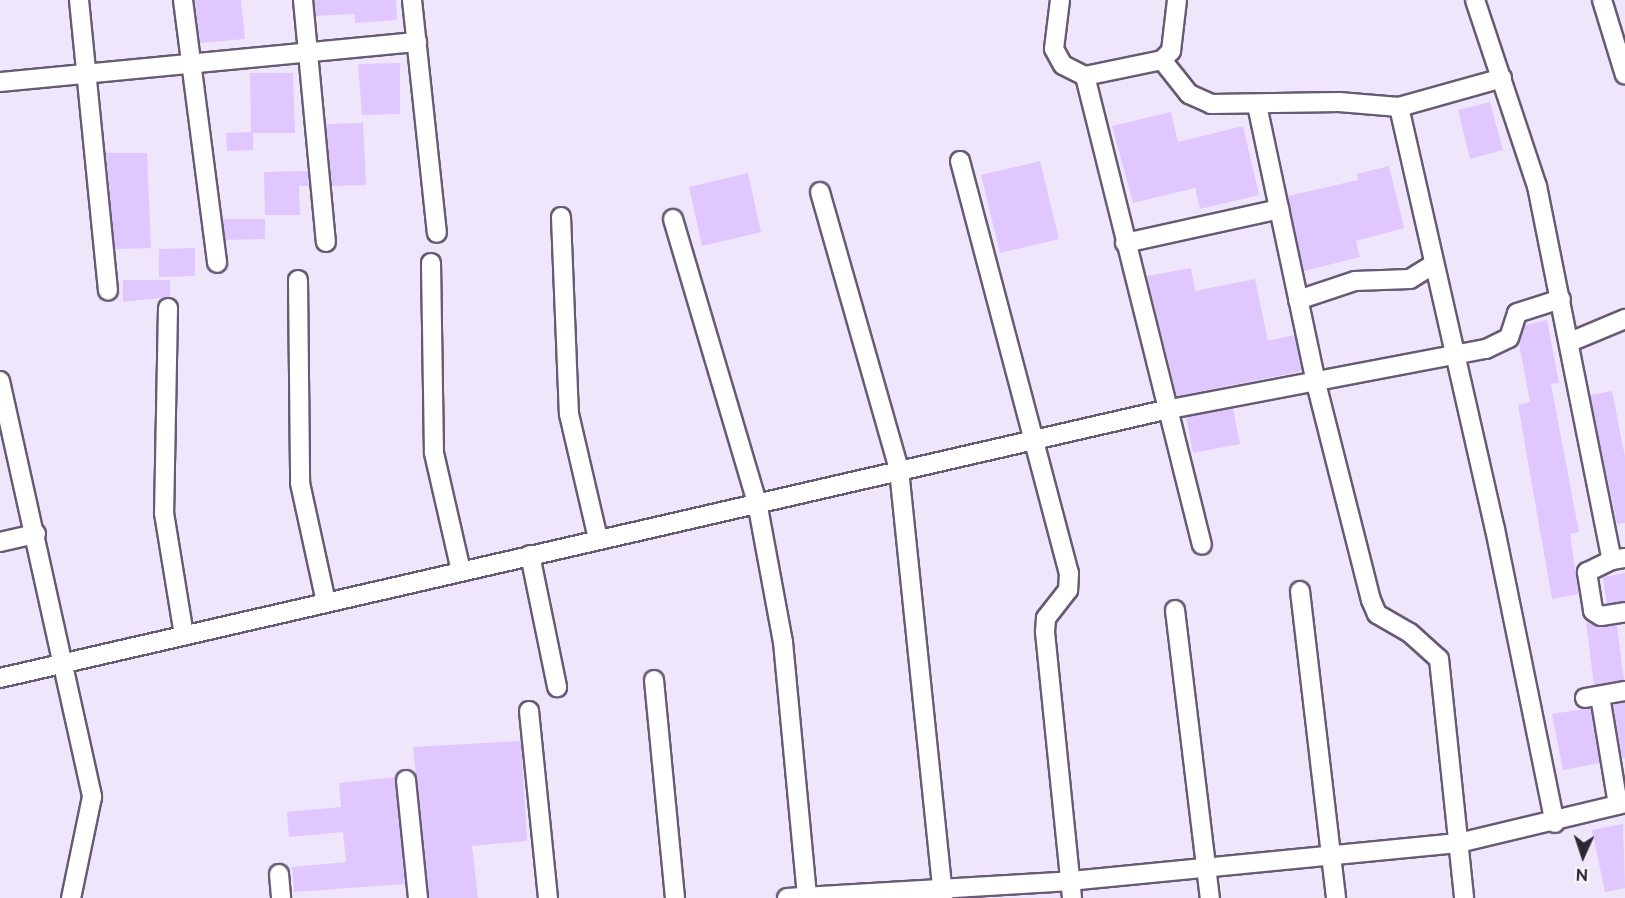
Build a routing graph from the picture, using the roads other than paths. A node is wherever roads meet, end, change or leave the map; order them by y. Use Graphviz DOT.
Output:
graph roads {
  1 [pos="79,0"];
  2 [pos="183,0"];
  3 [pos="303,0"];
  4 [pos="412,0"];
  5 [pos="1060,0"];
  6 [pos="1177,0"];
  7 [pos="1475,0"];
  8 [pos="1602,0"];
  9 [pos="417,42"];
  10 [pos="308,52"];
  11 [pos="1162,60"];
  12 [pos="189,62"];
  13 [pos="87,74"];
  14 [pos="1625,75"];
  15 [pos="1085,76"];
  16 [pos="1502,78"];
  17 [pos="0,82"];
  18 [pos="1257,105"];
  19 [pos="1399,107"];
  20 [pos="960,160"];
  21 [pos="820,192"];
  22 [pos="1279,209"];
  23 [pos="561,217"];
  24 [pos="673,219"];
  25 [pos="437,233"];
  26 [pos="326,242"];
  27 [pos="1125,243"];
  28 [pos="431,262"];
  29 [pos="217,263"];
  30 [pos="1434,264"];
  31 [pos="298,280"];
  32 [pos="108,291"];
  33 [pos="1561,299"];
  34 [pos="1298,300"];
  35 [pos="168,308"];
  36 [pos="1625,319"];
  37 [pos="1570,342"];
  38 [pos="1455,353"];
  39 [pos="1315,380"];
  40 [pos="0,381"];
  41 [pos="1165,410"];
  42 [pos="3,411"];
  43 [pos="1033,440"];
  44 [pos="899,470"];
  45 [pos="757,502"];
  46 [pos="36,534"];
  47 [pos="598,539"];
  48 [pos="0,542"];
  49 [pos="1202,544"];
  50 [pos="530,555"];
  51 [pos="1619,559"];
  52 [pos="461,571"];
  53 [pos="1300,591"];
  54 [pos="326,602"];
  55 [pos="1175,610"];
  56 [pos="1625,612"];
  57 [pos="184,635"];
  58 [pos="65,663"];
  59 [pos="0,678"];
  60 [pos="654,680"];
  61 [pos="557,687"];
  62 [pos="1625,691"];
  63 [pos="529,711"];
  64 [pos="406,780"];
  65 [pos="1621,804"];
  66 [pos="1555,823"];
  67 [pos="1459,843"];
  68 [pos="1331,856"];
  69 [pos="1207,869"];
  70 [pos="279,874"];
  71 [pos="1071,889"];
  72 [pos="943,893"];
  73 [pos="71,898"];
  74 [pos="281,898"];
  75 [pos="418,898"];
  76 [pos="548,898"];
  77 [pos="675,898"];
  78 [pos="787,898"];
  79 [pos="807,898"];
  80 [pos="1209,898"];
  81 [pos="1336,898"];
  82 [pos="1464,898"];
  1 -- 13 [label="street"];
  2 -- 12 [label="street"];
  3 -- 10 [label="street"];
  4 -- 9 [label="street"];
  5 -- 15 [label="street"];
  6 -- 11 [label="street"];
  7 -- 16 [label="street"];
  8 -- 14 [label="street"];
  9 -- 10 [label="street"];
  9 -- 25 [label="street"];
  10 -- 12 [label="street"];
  10 -- 26 [label="street"];
  11 -- 15 [label="street"];
  11 -- 18 [label="street"];
  12 -- 13 [label="street"];
  12 -- 29 [label="street"];
  13 -- 17 [label="street"];
  13 -- 32 [label="street"];
  15 -- 27 [label="street"];
  16 -- 19 [label="street"];
  16 -- 33 [label="street"];
  18 -- 19 [label="street"];
  18 -- 22 [label="street"];
  19 -- 30 [label="street"];
  20 -- 43 [label="street"];
  21 -- 44 [label="street"];
  22 -- 27 [label="street"];
  22 -- 34 [label="street"];
  23 -- 47 [label="street"];
  24 -- 45 [label="street"];
  27 -- 41 [label="street"];
  28 -- 52 [label="street"];
  30 -- 34 [label="street"];
  30 -- 38 [label="street"];
  31 -- 54 [label="street"];
  33 -- 37 [label="street"];
  33 -- 38 [label="street"];
  34 -- 39 [label="street"];
  35 -- 57 [label="street"];
  36 -- 37 [label="street"];
  37 -- 51 [label="street"];
  38 -- 39 [label="street"];
  38 -- 66 [label="street"];
  39 -- 41 [label="street"];
  39 -- 67 [label="street"];
  40 -- 42 [label="street"];
  41 -- 43 [label="street"];
  41 -- 49 [label="street"];
  42 -- 46 [label="street"];
  43 -- 44 [label="street"];
  43 -- 71 [label="street"];
  44 -- 45 [label="street"];
  44 -- 72 [label="street"];
  45 -- 47 [label="street"];
  45 -- 79 [label="street"];
  46 -- 48 [label="street"];
  46 -- 58 [label="street"];
  47 -- 50 [label="street"];
  50 -- 52 [label="street"];
  50 -- 61 [label="street"];
  51 -- 56 [label="street"];
  52 -- 54 [label="street"];
  53 -- 68 [label="street"];
  54 -- 57 [label="street"];
  55 -- 69 [label="street"];
  57 -- 58 [label="street"];
  58 -- 59 [label="street"];
  58 -- 73 [label="street"];
  60 -- 77 [label="street"];
  62 -- 65 [label="street"];
  63 -- 76 [label="street"];
  64 -- 75 [label="street"];
  65 -- 66 [label="street"];
  66 -- 67 [label="street"];
  67 -- 68 [label="street"];
  67 -- 82 [label="street"];
  68 -- 69 [label="street"];
  68 -- 81 [label="street"];
  69 -- 71 [label="street"];
  69 -- 80 [label="street"];
  70 -- 74 [label="street"];
  71 -- 72 [label="street"];
  72 -- 79 [label="street"];
  78 -- 79 [label="street"];
}
